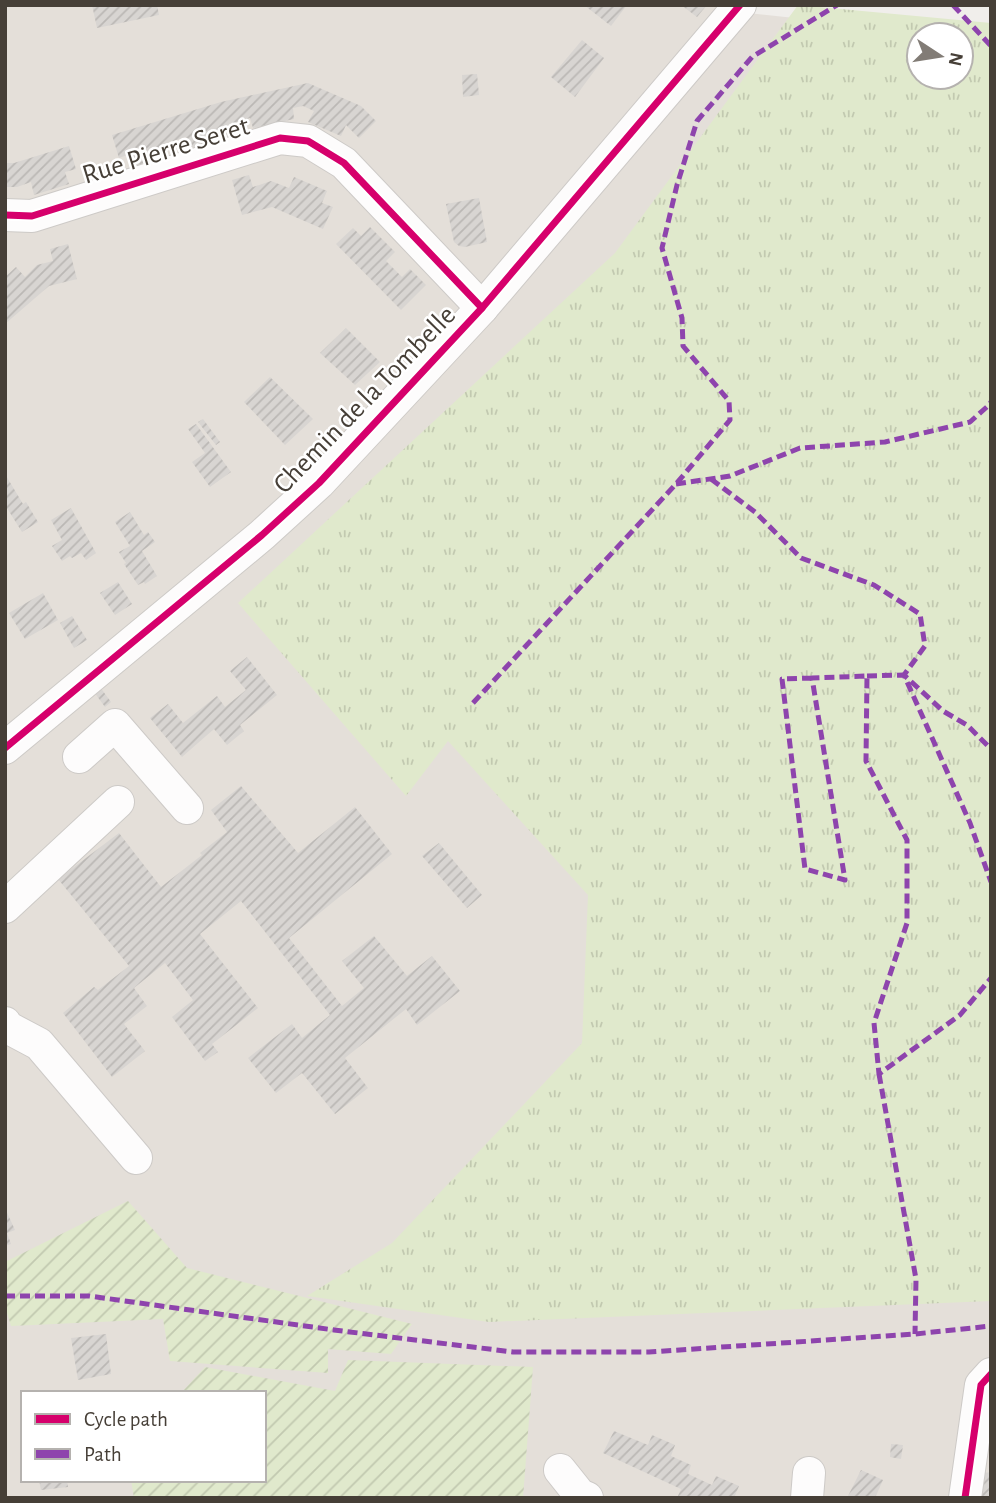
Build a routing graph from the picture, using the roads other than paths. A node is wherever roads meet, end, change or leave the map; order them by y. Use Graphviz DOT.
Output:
graph roads {
  1 [pos="740,5"];
  2 [pos="18,215"];
  3 [pos="5,240"];
  4 [pos="482,308"];
  5 [pos="5,748"];
  6 [pos="79,757"];
  7 [pos="118,802"];
  8 [pos="187,808"];
  9 [pos="5,907"];
  10 [pos="5,1023"];
  11 [pos="136,1158"];
  12 [pos="991,1374"];
  13 [pos="561,1470"];
  14 [pos="587,1498"];
  15 [pos="965,1498"];
  1 -- 4 [label="street, Chemin de la Tombelle"];
  2 -- 3 [label="street, Rue Pierre Seret"];
  2 -- 4 [label="street, Rue Pierre Seret"];
  4 -- 5 [label="street, Chemin de la Tombelle"];
  6 -- 8 [label="street"];
  7 -- 9 [label="street"];
  10 -- 11 [label="street"];
  12 -- 15 [label="street"];
  13 -- 14 [label="street"];
}
